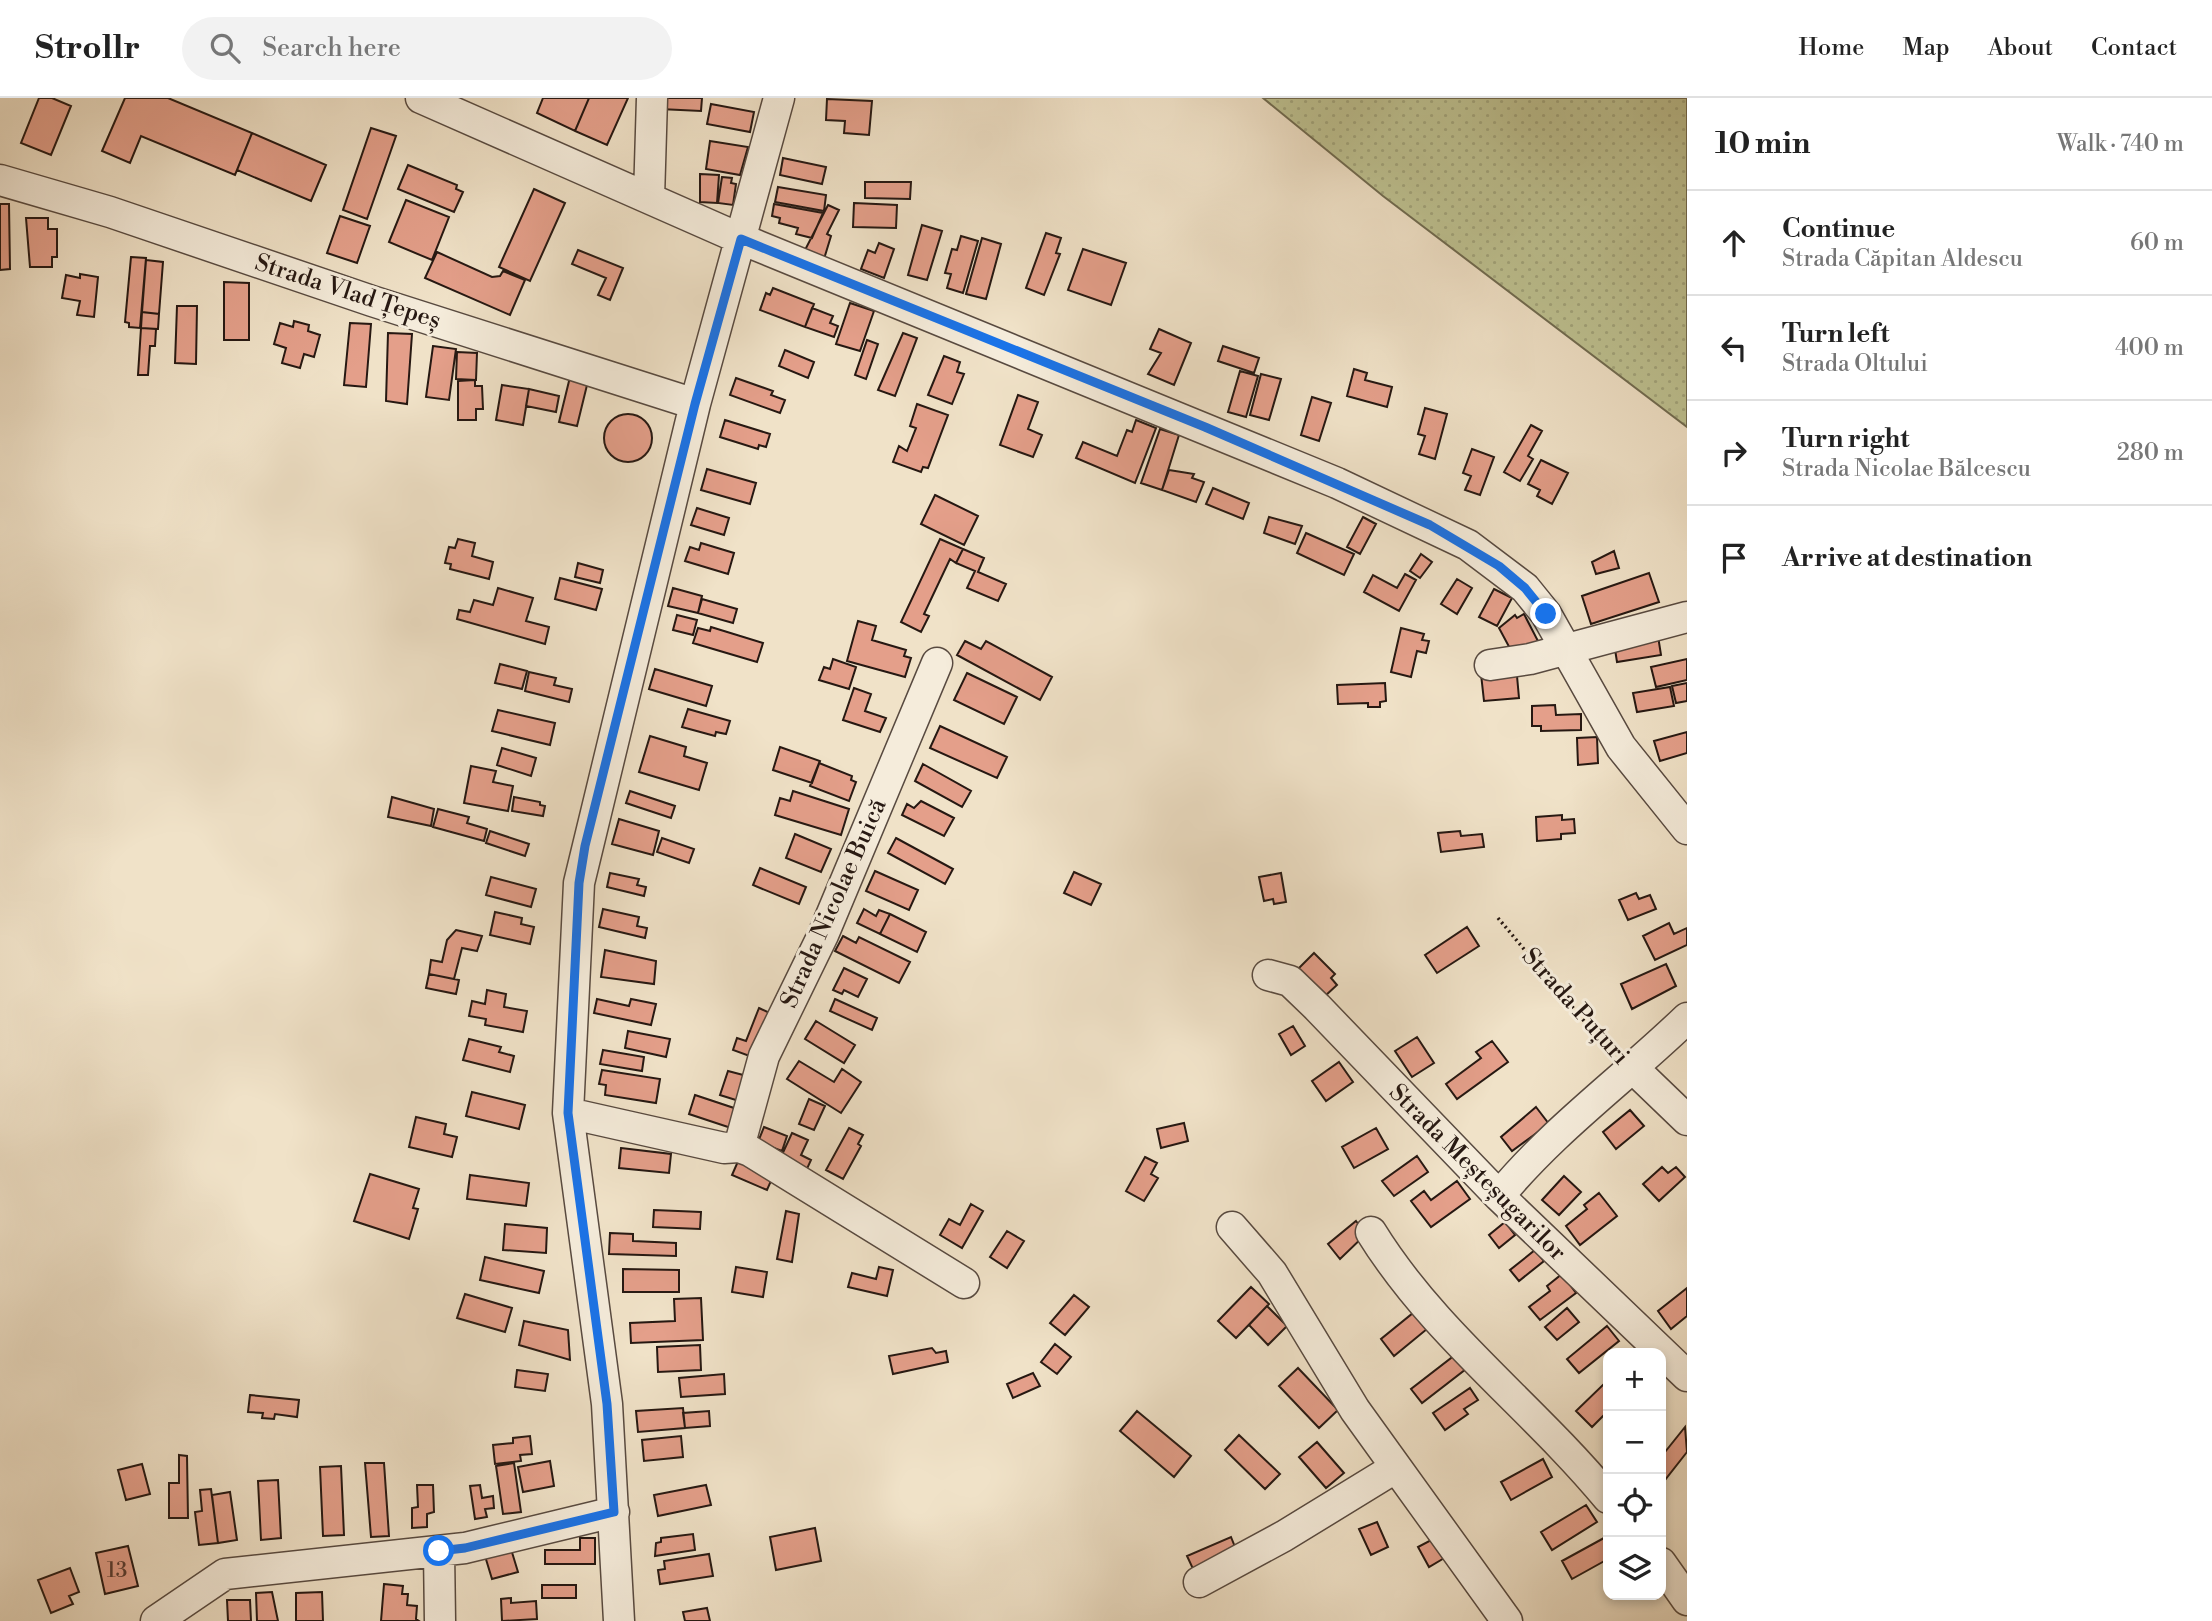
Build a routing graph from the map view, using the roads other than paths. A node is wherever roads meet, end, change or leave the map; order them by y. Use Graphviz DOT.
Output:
graph roads {
  1 [pos="421,98"];
  2 [pos="652,98"];
  3 [pos="779,98"];
  4 [pos="0,180"];
  5 [pos="649,198"];
  6 [pos="741,239"];
  7 [pos="695,404"];
  8 [pos="1687,617"];
  9 [pos="1566,647"];
  10 [pos="937,663"];
  11 [pos="1490,665"];
  12 [pos="1687,830"];
  13 [pos="1268,975"];
  14 [pos="1687,1018"];
  15 [pos="1634,1069"];
  16 [pos="568,1113"];
  17 [pos="1687,1121"];
  18 [pos="739,1147"];
  19 [pos="1499,1196"];
  20 [pos="1233,1227"];
  21 [pos="1371,1232"];
  22 [pos="964,1283"];
  23 [pos="1687,1376"];
  24 [pos="1395,1468"];
  25 [pos="1603,1492"];
  26 [pos="614,1512"];
  27 [pos="439,1551"];
  28 [pos="1666,1570"];
  29 [pos="1199,1582"];
  30 [pos="1687,1600"];
  31 [pos="156,1621"];
  32 [pos="440,1621"];
  33 [pos="619,1621"];
  34 [pos="1507,1621"];
  1 -- 5 [label="street"];
  2 -- 5 [label="street"];
  3 -- 6 [label="street"];
  4 -- 7 [label="street, Strada Vlad Țepeș"];
  5 -- 6 [label="street"];
  6 -- 7 [label="street"];
  6 -- 9 [label="street"];
  7 -- 16 [label="street"];
  8 -- 9 [label="street"];
  9 -- 11 [label="street"];
  9 -- 12 [label="street"];
  10 -- 18 [label="street, Strada Nicolae Buică"];
  13 -- 19 [label="street, Strada Meșteșugarilor"];
  14 -- 15 [label="street"];
  15 -- 17 [label="street, Strada Puțuri"];
  15 -- 19 [label="street"];
  16 -- 18 [label="street"];
  16 -- 26 [label="street"];
  18 -- 22 [label="street"];
  19 -- 23 [label="street, Strada Meșteșugarilor"];
  20 -- 24 [label="street"];
  21 -- 25 [label="street"];
  24 -- 29 [label="street"];
  24 -- 34 [label="street"];
  26 -- 27 [label="street"];
  26 -- 33 [label="street"];
  27 -- 31 [label="street"];
  27 -- 32 [label="street"];
  28 -- 30 [label="street"];
}
